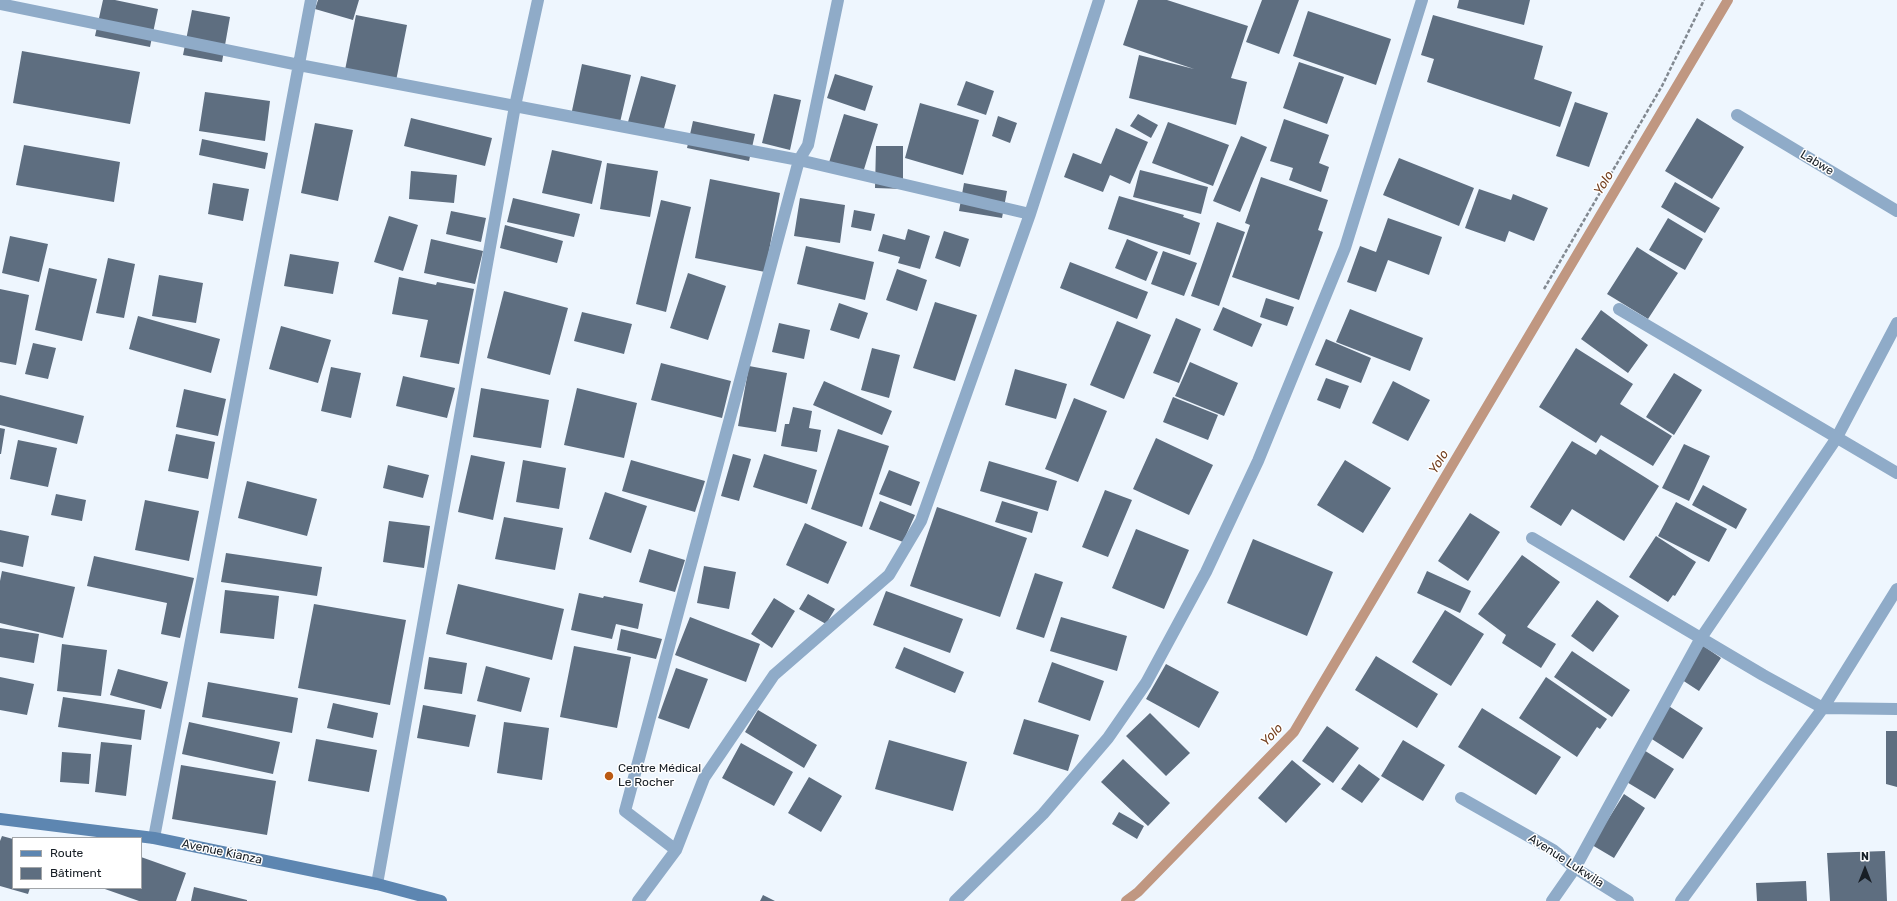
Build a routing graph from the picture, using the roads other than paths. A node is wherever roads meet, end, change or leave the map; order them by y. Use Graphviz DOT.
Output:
graph roads {
  1 [pos="311,0"];
  2 [pos="538,0"];
  3 [pos="838,0"];
  4 [pos="1099,0"];
  5 [pos="1422,0"];
  6 [pos="0,4"];
  7 [pos="299,65"];
  8 [pos="515,106"];
  9 [pos="1737,115"];
  10 [pos="799,160"];
  11 [pos="1897,210"];
  12 [pos="1030,214"];
  13 [pos="1619,309"];
  14 [pos="1897,323"];
  15 [pos="1836,439"];
  16 [pos="1897,474"];
  17 [pos="1532,538"];
  18 [pos="1897,589"];
  19 [pos="1701,638"];
  20 [pos="1823,708"];
  21 [pos="1897,709"];
  22 [pos="1462,798"];
  23 [pos="0,819"];
  24 [pos="154,838"];
  25 [pos="676,850"];
  26 [pos="1575,868"];
  27 [pos="377,884"];
  28 [pos="441,901"];
  29 [pos="638,901"];
  30 [pos="955,901"];
  31 [pos="1552,901"];
  32 [pos="1628,901"];
  33 [pos="1681,901"];
  1 -- 7 [label="street"];
  2 -- 8 [label="street"];
  3 -- 10 [label="street"];
  4 -- 12 [label="street"];
  5 -- 30 [label="street"];
  6 -- 7 [label="street"];
  7 -- 8 [label="street"];
  7 -- 24 [label="street"];
  8 -- 10 [label="street"];
  8 -- 27 [label="street"];
  9 -- 11 [label="street, Labwe"];
  10 -- 12 [label="street"];
  10 -- 25 [label="street"];
  12 -- 25 [label="street"];
  13 -- 15 [label="street"];
  14 -- 15 [label="street"];
  15 -- 16 [label="street"];
  15 -- 19 [label="street"];
  17 -- 19 [label="street"];
  18 -- 20 [label="street"];
  19 -- 20 [label="street"];
  19 -- 26 [label="street"];
  20 -- 21 [label="street"];
  20 -- 33 [label="street"];
  22 -- 26 [label="street, Avenue Lukwila"];
  23 -- 24 [label="street, Avenue Kianza"];
  24 -- 27 [label="street, Avenue Kianza"];
  25 -- 29 [label="street"];
  26 -- 31 [label="street"];
  26 -- 32 [label="street, Avenue Lukwila"];
  27 -- 28 [label="street, Avenue Kianza"];
}
